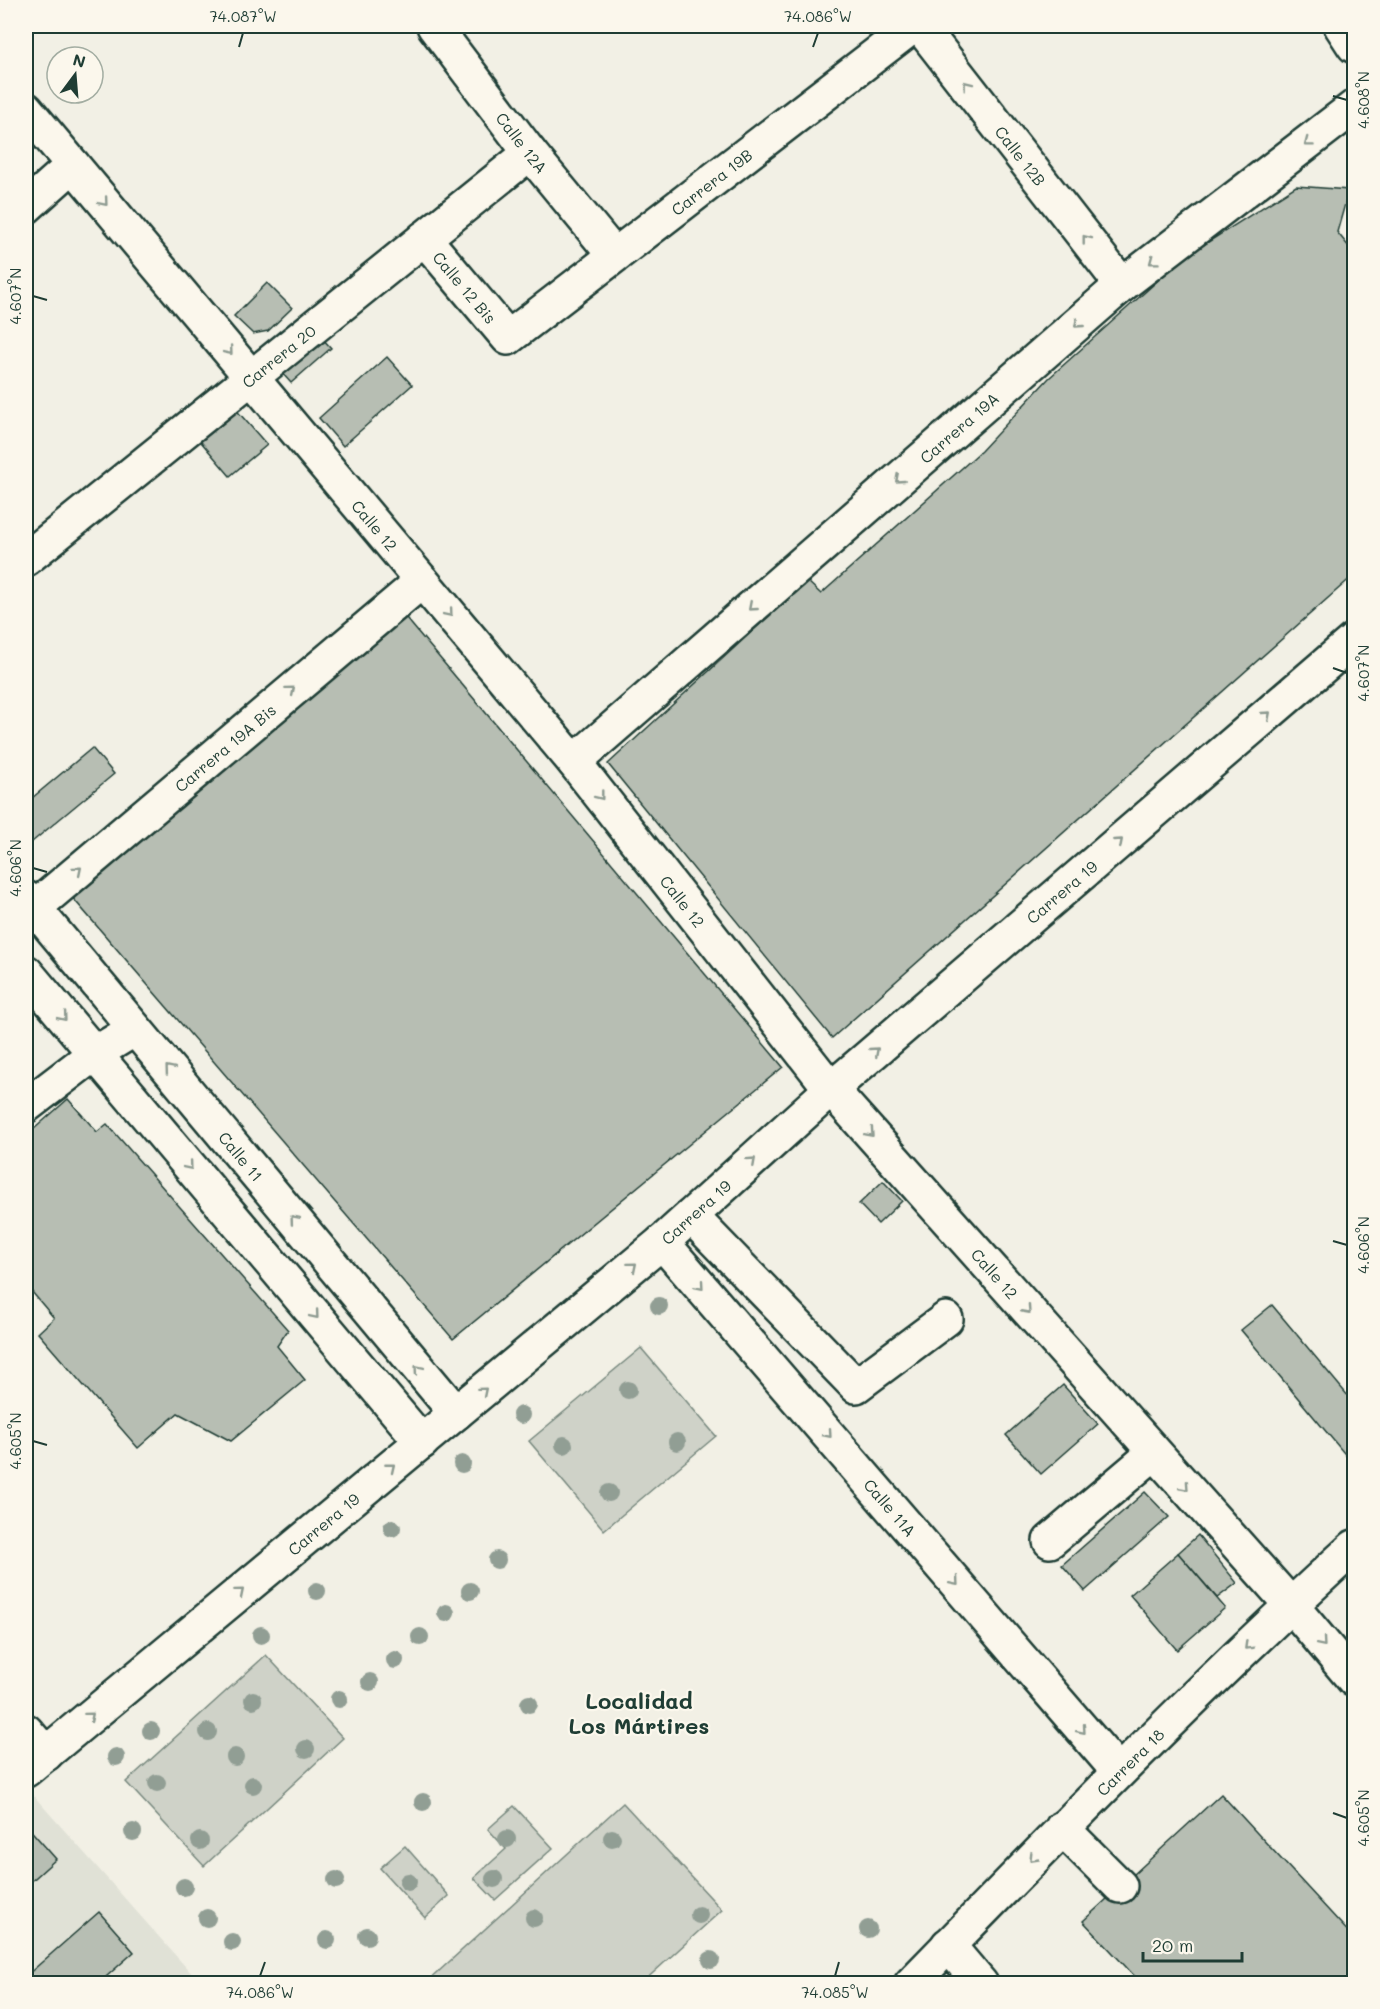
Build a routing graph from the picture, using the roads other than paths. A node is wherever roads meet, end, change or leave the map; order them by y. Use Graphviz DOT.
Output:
graph roads {
  1 [pos="434,26"];
  2 [pos="914,26"];
  3 [pos="920,26"];
  4 [pos="1341,26"];
  5 [pos="1354,46"];
  6 [pos="1354,107"];
  7 [pos="26,109"];
  8 [pos="530,153"];
  9 [pos="73,165"];
  10 [pos="26,207"];
  11 [pos="424,238"];
  12 [pos="614,255"];
  13 [pos="1122,285"];
  14 [pos="508,338"];
  15 [pos="251,378"];
  16 [pos="26,559"];
  17 [pos="422,581"];
  18 [pos="1354,640"];
  19 [pos="574,762"];
  20 [pos="28,907"];
  21 [pos="26,972"];
  22 [pos="135,1029"];
  23 [pos="94,1054"];
  24 [pos="831,1089"];
  25 [pos="26,1106"];
  26 [pos="691,1216"];
  27 [pos="662,1242"];
  28 [pos="946,1319"];
  29 [pos="456,1413"];
  30 [pos="422,1442"];
  31 [pos="1154,1453"];
  32 [pos="1050,1541"];
  33 [pos="1354,1549"];
  34 [pos="1291,1605"];
  35 [pos="1354,1680"];
  36 [pos="32,1752"];
  37 [pos="1118,1772"];
  38 [pos="1062,1828"];
  39 [pos="1120,1886"];
  40 [pos="948,1945"];
  41 [pos="911,1983"];
  42 [pos="981,1983"];
  1 -- 8 [label="street, Calle 12A"];
  2 -- 12 [label="street, Carrera 19B"];
  13 -- 3 [label="street, Calle 12B, one-way"];
  4 -- 5 [label="street"];
  6 -- 13 [label="street, Carrera 19A, one-way"];
  7 -- 9 [label="street, Calle 12"];
  8 -- 11 [label="street, Carrera 20"];
  8 -- 12 [label="street, Calle 12A"];
  9 -- 10 [label="street"];
  9 -- 15 [label="street, Calle 12, one-way"];
  11 -- 14 [label="street, Calle 12 Bis"];
  11 -- 15 [label="street, Carrera 20"];
  12 -- 14 [label="street, Carrera 19B"];
  13 -- 19 [label="street, Carrera 19A, one-way"];
  15 -- 16 [label="street, Carrera 20"];
  15 -- 17 [label="street, Calle 12"];
  17 -- 19 [label="street, Calle 12, one-way"];
  20 -- 17 [label="street, Carrera 19A Bis, one-way"];
  24 -- 18 [label="street, Carrera 19, one-way"];
  19 -- 24 [label="street, Calle 12, one-way"];
  20 -- 22 [label="street, Calle 11"];
  21 -- 23 [label="street, one-way"];
  22 -- 23 [label="street"];
  29 -- 22 [label="street, Calle 11, one-way"];
  23 -- 25 [label="street"];
  23 -- 30 [label="street, one-way"];
  26 -- 24 [label="street, Carrera 19, one-way"];
  24 -- 31 [label="street, Calle 12, one-way"];
  26 -- 27 [label="street, Carrera 19"];
  26 -- 28 [label="street"];
  29 -- 27 [label="street, Carrera 19, one-way"];
  27 -- 37 [label="street, Calle 11A, one-way"];
  29 -- 30 [label="street, Carrera 19"];
  36 -- 30 [label="street, Carrera 19, one-way"];
  31 -- 32 [label="street"];
  31 -- 34 [label="street, Calle 12, one-way"];
  33 -- 34 [label="street, Carrera 18"];
  34 -- 35 [label="street, Calle 12, one-way"];
  34 -- 37 [label="street, Carrera 18, one-way"];
  37 -- 38 [label="street, Carrera 18"];
  38 -- 39 [label="street"];
  38 -- 40 [label="street, Carrera 18, one-way"];
  40 -- 41 [label="street, Carrera 18"];
  40 -- 42 [label="street"];
}
